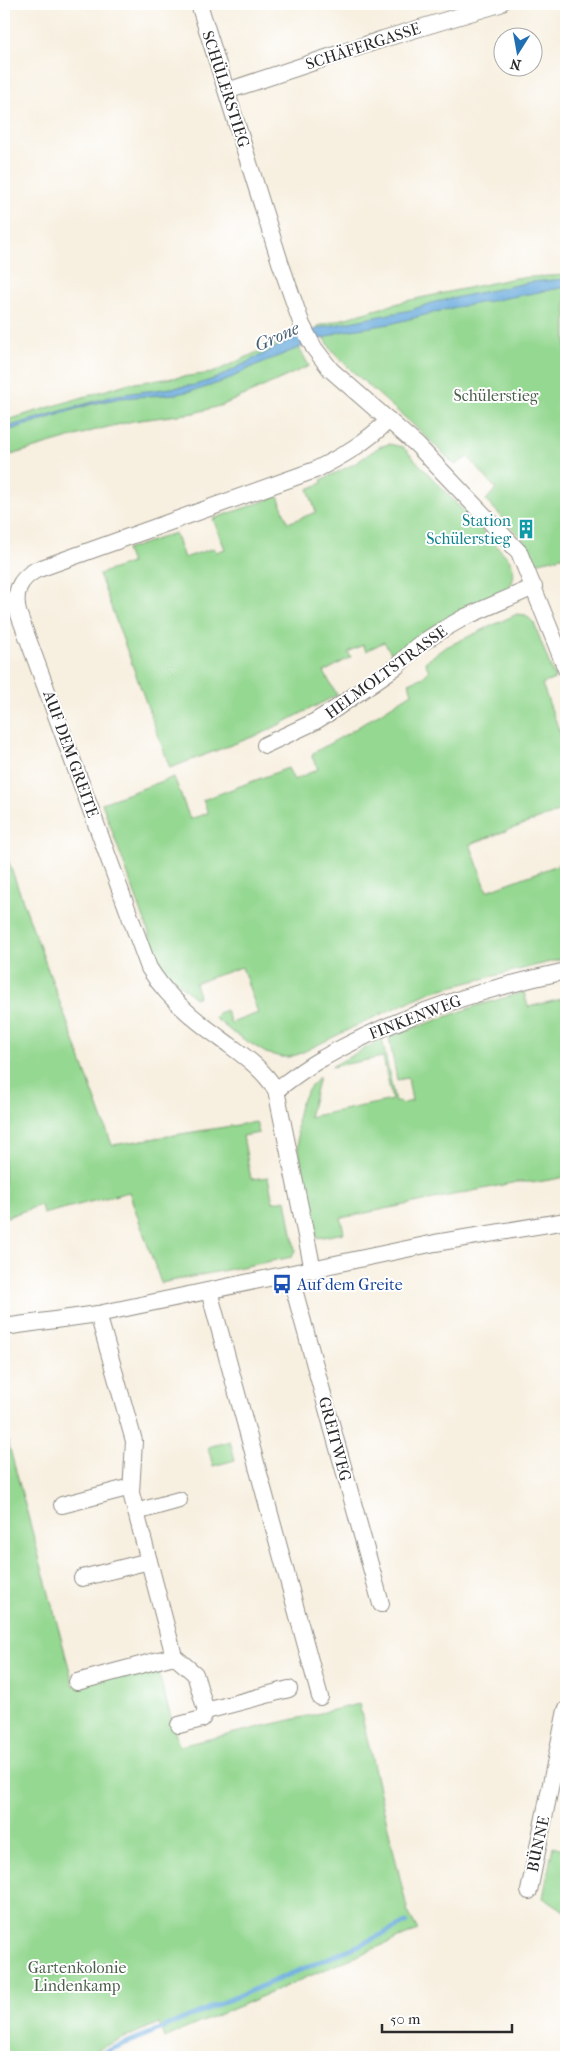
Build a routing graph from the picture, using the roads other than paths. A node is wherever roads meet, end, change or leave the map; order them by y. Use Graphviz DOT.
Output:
graph roads {
  1 [pos="199,4"];
  2 [pos="500,4"];
  3 [pos="227,91"];
  4 [pos="389,420"];
  5 [pos="534,587"];
  6 [pos="566,670"];
  7 [pos="265,744"];
  8 [pos="566,971"];
  9 [pos="276,1090"];
  10 [pos="566,1221"];
  11 [pos="313,1270"];
  12 [pos="290,1275"];
  13 [pos="209,1291"];
  14 [pos="98,1314"];
  15 [pos="4,1326"];
  16 [pos="131,1487"];
  17 [pos="179,1500"];
  18 [pos="62,1505"];
  19 [pos="136,1512"];
  20 [pos="149,1560"];
  21 [pos="82,1578"];
  22 [pos="381,1604"];
  23 [pos="174,1656"];
  24 [pos="77,1682"];
  25 [pos="289,1689"];
  26 [pos="320,1697"];
  27 [pos="566,1710"];
  28 [pos="206,1711"];
  29 [pos="179,1725"];
  30 [pos="528,1891"];
  1 -- 3 [label="street, SCHÜLERSTIEG"];
  2 -- 3 [label="street, SCHÄFERGASSE"];
  3 -- 4 [label="street, SCHÜLERSTIEG"];
  4 -- 5 [label="street, SCHÜLERSTIEG"];
  4 -- 9 [label="street, AUF DEM GREITE"];
  5 -- 6 [label="street, SCHÜLERSTIEG"];
  5 -- 7 [label="street, HELMOLTSTRASSE"];
  8 -- 9 [label="street, FINKENWEG"];
  9 -- 11 [label="street, AUF DEM GREITE"];
  10 -- 11 [label="street"];
  11 -- 12 [label="street"];
  12 -- 13 [label="street"];
  12 -- 22 [label="street, GREITWEG"];
  13 -- 14 [label="street"];
  13 -- 26 [label="street"];
  14 -- 15 [label="street"];
  14 -- 16 [label="street"];
  16 -- 18 [label="street"];
  16 -- 19 [label="street"];
  17 -- 19 [label="street"];
  19 -- 20 [label="street"];
  20 -- 21 [label="street"];
  20 -- 23 [label="street"];
  23 -- 24 [label="street"];
  23 -- 28 [label="street"];
  25 -- 28 [label="street"];
  27 -- 30 [label="street, BÜNNE"];
  28 -- 29 [label="street"];
}
